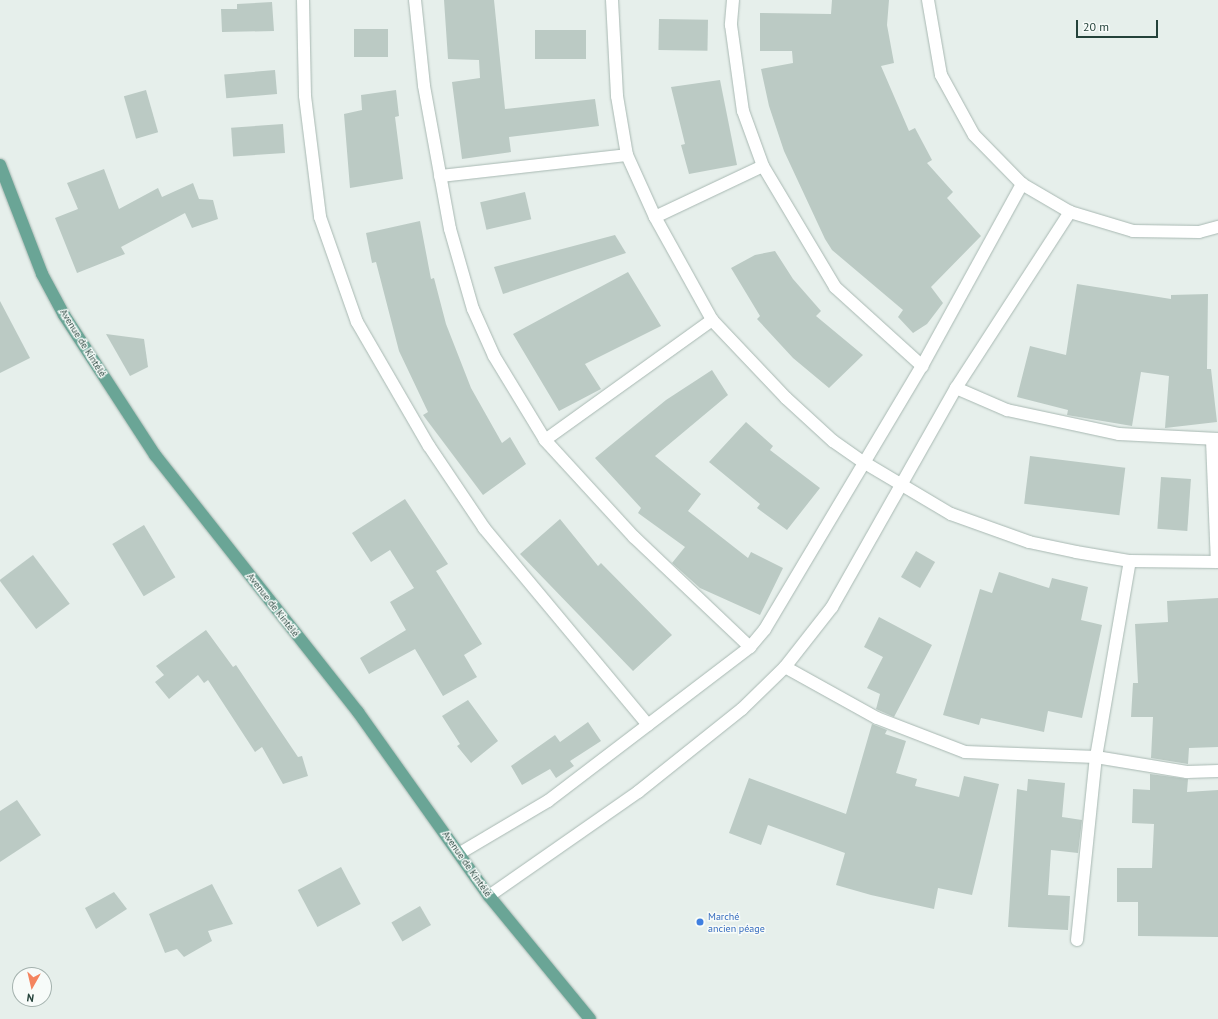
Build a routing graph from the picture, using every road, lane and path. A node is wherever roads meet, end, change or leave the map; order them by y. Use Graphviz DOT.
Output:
graph roads {
  1 [pos="303,0"];
  2 [pos="415,0"];
  3 [pos="612,0"];
  4 [pos="733,0"];
  5 [pos="928,0"];
  6 [pos="627,154"];
  7 [pos="0,165"];
  8 [pos="763,166"];
  9 [pos="440,176"];
  10 [pos="1022,184"];
  11 [pos="1070,212"];
  12 [pos="656,217"];
  13 [pos="1218,227"];
  14 [pos="712,320"];
  15 [pos="922,366"];
  16 [pos="956,388"];
  17 [pos="1215,439"];
  18 [pos="545,440"];
  19 [pos="865,463"];
  20 [pos="901,487"];
  21 [pos="1130,561"];
  22 [pos="1217,562"];
  23 [pos="750,647"];
  24 [pos="785,668"];
  25 [pos="648,725"];
  26 [pos="1096,757"];
  27 [pos="1218,771"];
  28 [pos="460,853"];
  29 [pos="489,896"];
  30 [pos="1077,940"];
  31 [pos="590,1019"];
  1 -- 25 [label="street"];
  2 -- 9 [label="street"];
  3 -- 6 [label="street"];
  4 -- 8 [label="street"];
  5 -- 10 [label="street"];
  6 -- 9 [label="street"];
  6 -- 12 [label="street"];
  7 -- 28 [label="main road, Avenue de Kintélé"];
  8 -- 12 [label="street"];
  8 -- 15 [label="street"];
  9 -- 18 [label="street"];
  10 -- 11 [label="street"];
  10 -- 15 [label="street"];
  11 -- 13 [label="street"];
  11 -- 16 [label="street"];
  12 -- 14 [label="street"];
  14 -- 18 [label="street"];
  14 -- 19 [label="street"];
  15 -- 19 [label="street"];
  16 -- 17 [label="street"];
  16 -- 20 [label="street"];
  17 -- 22 [label="street"];
  18 -- 23 [label="street"];
  19 -- 20 [label="street"];
  19 -- 23 [label="street"];
  20 -- 21 [label="street"];
  20 -- 24 [label="street"];
  21 -- 22 [label="street"];
  21 -- 26 [label="street"];
  23 -- 25 [label="street"];
  24 -- 26 [label="street"];
  24 -- 29 [label="street"];
  25 -- 28 [label="street"];
  26 -- 27 [label="street"];
  26 -- 30 [label="street"];
  28 -- 29 [label="main road, Avenue de Kintélé"];
  29 -- 31 [label="main road, Avenue de Kintélé"];
}
